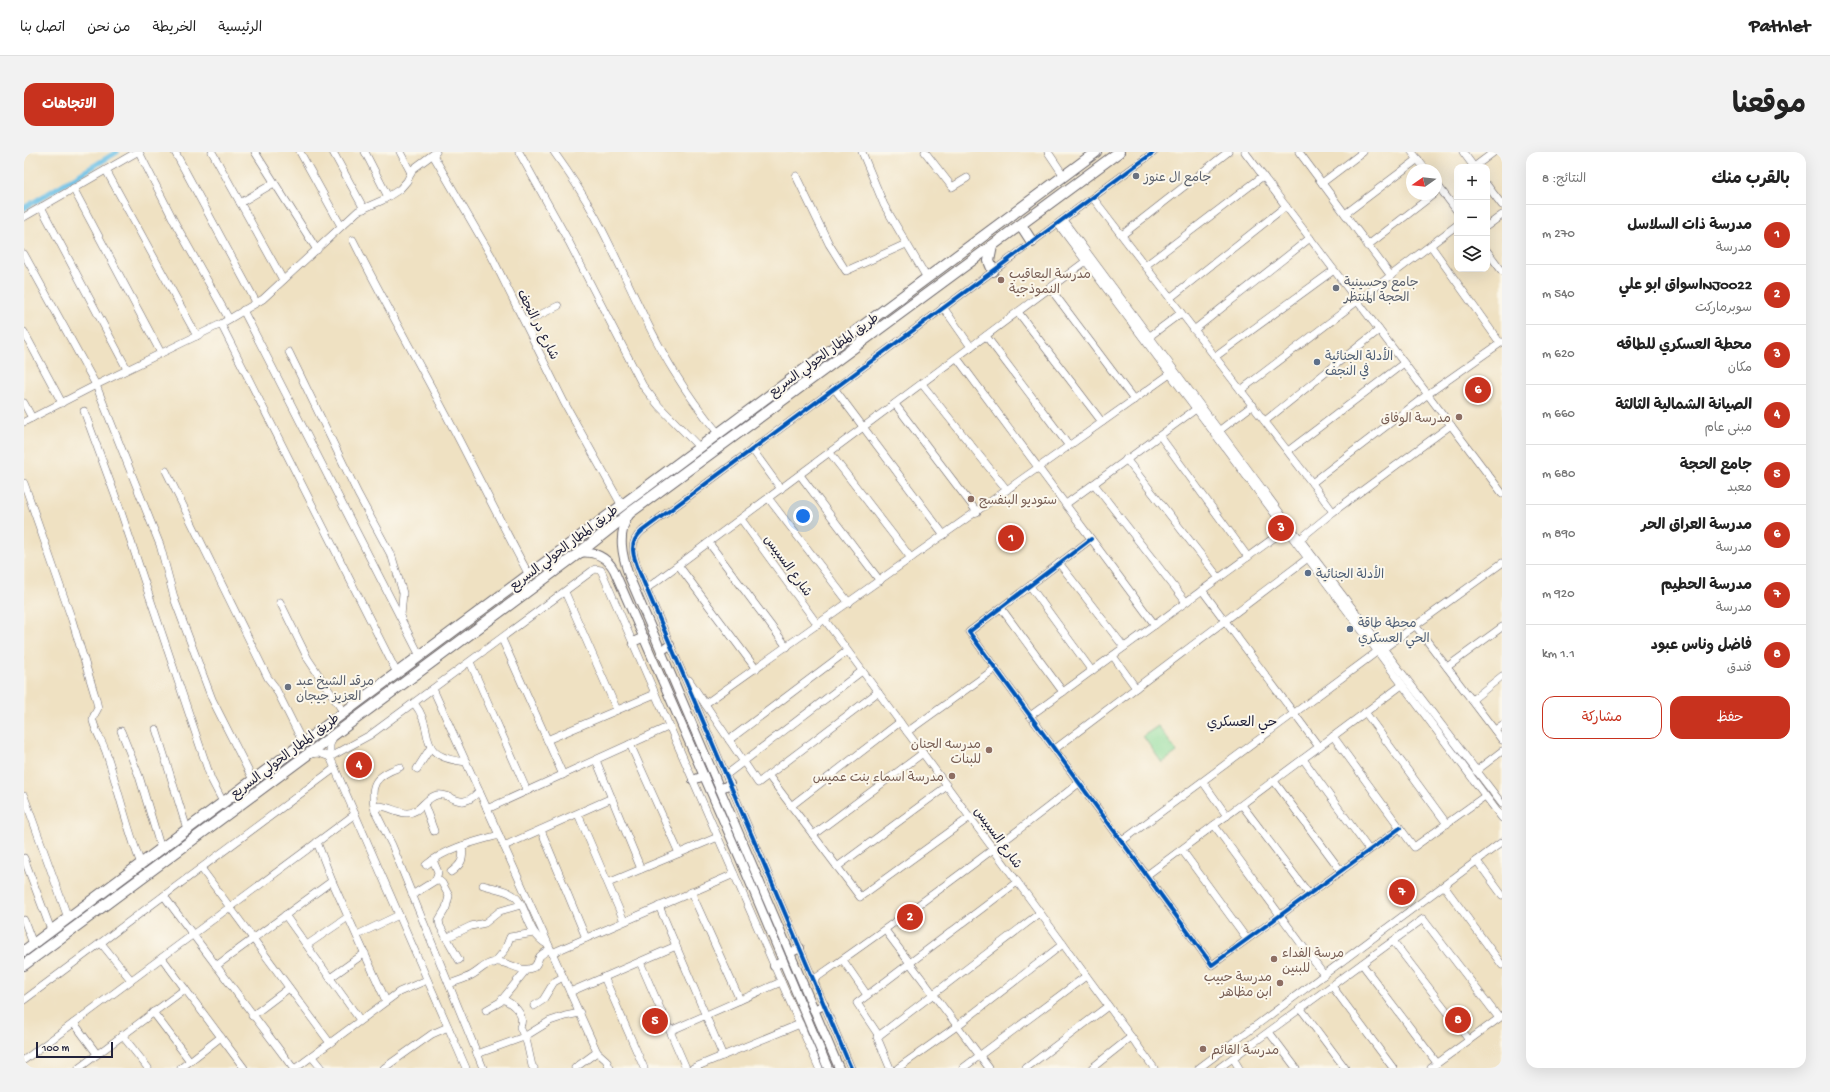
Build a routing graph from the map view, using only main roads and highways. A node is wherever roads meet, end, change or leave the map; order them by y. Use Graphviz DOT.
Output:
graph roads {
  1 [pos="1096,152"];
  2 [pos="1119,152"];
  3 [pos="1021,225"];
  4 [pos="1032,242"];
  5 [pos="992,246"];
  6 [pos="993,271"];
  7 [pos="631,512"];
  8 [pos="579,553"];
  9 [pos="636,592"];
  10 [pos="626,596"];
  11 [pos="644,637"];
  12 [pos="633,642"];
  13 [pos="670,645"];
  14 [pos="661,651"];
  15 [pos="704,776"];
  16 [pos="694,780"];
  17 [pos="730,784"];
  18 [pos="720,788"];
  19 [pos="749,856"];
  20 [pos="741,861"];
  21 [pos="758,878"];
  22 [pos="749,882"];
  23 [pos="800,948"];
  24 [pos="24,951"];
  25 [pos="790,953"];
  26 [pos="783,961"];
  27 [pos="24,965"];
  28 [pos="774,966"];
  29 [pos="824,1005"];
  30 [pos="814,1010"];
  31 [pos="828,1068"];
  32 [pos="839,1068"];
  1 -- 24 [label="highway, طريق المطار الحولي السريع"];
  2 -- 3 [label="highway, طريق المطار الحولي السريع"];
  3 -- 4 [label="highway"];
  3 -- 5 [label="highway, طريق المطار الحولي السريع"];
  5 -- 6 [label="highway"];
  5 -- 7 [label="highway, طريق المطار الحولي السريع"];
  7 -- 8 [label="highway, طريق المطار الحولي السريع"];
  7 -- 9 [label="main road"];
  8 -- 10 [label="main road"];
  8 -- 27 [label="highway, طريق المطار الحولي السريع"];
  9 -- 10 [label="main road"];
  9 -- 14 [label="main road"];
  10 -- 11 [label="main road"];
  11 -- 12 [label="main road"];
  11 -- 15 [label="main road"];
  13 -- 14 [label="main road"];
  14 -- 18 [label="main road"];
  15 -- 16 [label="main road"];
  15 -- 20 [label="main road"];
  17 -- 18 [label="main road"];
  18 -- 19 [label="main road"];
  19 -- 20 [label="main road"];
  19 -- 21 [label="main road"];
  20 -- 22 [label="main road"];
  21 -- 22 [label="main road"];
  21 -- 25 [label="main road"];
  22 -- 26 [label="main road"];
  23 -- 25 [label="main road"];
  25 -- 30 [label="main road"];
  26 -- 28 [label="main road"];
  26 -- 31 [label="main road"];
  29 -- 30 [label="main road"];
  30 -- 32 [label="main road"];
}
